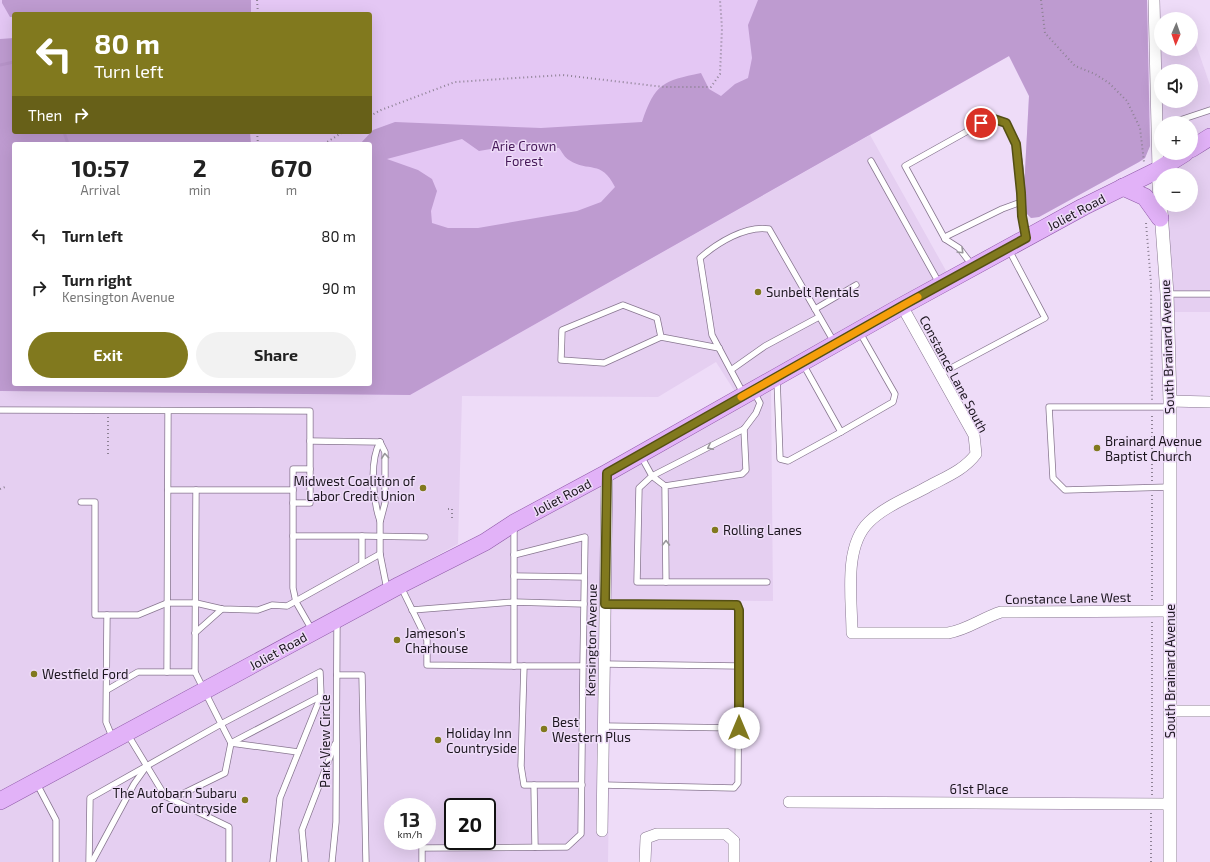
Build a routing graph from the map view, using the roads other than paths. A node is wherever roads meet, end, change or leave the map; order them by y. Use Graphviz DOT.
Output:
graph roads {
  1 [pos="1154,0"];
  2 [pos="1210,110"];
  3 [pos="1159,116"];
  4 [pos="1192,116"];
  5 [pos="1210,137"];
  6 [pos="1198,145"];
  7 [pos="1154,156"];
  8 [pos="1173,160"];
  9 [pos="871,161"];
  10 [pos="1151,173"];
  11 [pos="1123,187"];
  12 [pos="1021,203"];
  13 [pos="1153,219"];
  14 [pos="1026,238"];
  15 [pos="945,239"];
  16 [pos="1008,248"];
  17 [pos="973,267"];
  18 [pos="856,285"];
  19 [pos="940,285"];
  20 [pos="1167,294"];
  21 [pos="1210,294"];
  22 [pos="902,306"];
  23 [pos="815,310"];
  24 [pos="819,317"];
  25 [pos="859,330"];
  26 [pos="661,337"];
  27 [pos="836,344"];
  28 [pos="719,348"];
  29 [pos="802,362"];
  30 [pos="731,370"];
  31 [pos="940,374"];
  32 [pos="777,377"];
  33 [pos="748,393"];
  34 [pos="1210,402"];
  35 [pos="1170,404"];
  36 [pos="0,410"];
  37 [pos="168,411"];
  38 [pos="744,429"];
  39 [pos="841,432"];
  40 [pos="310,441"];
  41 [pos="380,442"];
  42 [pos="640,454"];
  43 [pos="310,469"];
  44 [pos="607,473"];
  45 [pos="652,476"];
  46 [pos="665,486"];
  47 [pos="1170,487"];
  48 [pos="168,490"];
  49 [pos="196,490"];
  50 [pos="293,490"];
  51 [pos="81,502"];
  52 [pos="293,503"];
  53 [pos="380,522"];
  54 [pos="514,523"];
  55 [pos="293,536"];
  56 [pos="362,536"];
  57 [pos="380,536"];
  58 [pos="425,537"];
  59 [pos="380,554"];
  60 [pos="514,555"];
  61 [pos="362,563"];
  62 [pos="514,576"];
  63 [pos="584,577"];
  64 [pos="666,582"];
  65 [pos="767,582"];
  66 [pos="394,588"];
  67 [pos="296,602"];
  68 [pos="514,602"];
  69 [pos="167,603"];
  70 [pos="196,603"];
  71 [pos="584,604"];
  72 [pos="605,604"];
  73 [pos="222,609"];
  74 [pos="412,610"];
  75 [pos="1170,612"];
  76 [pos="108,614"];
  77 [pos="337,620"];
  78 [pos="313,632"];
  79 [pos="852,632"];
  80 [pos="195,633"];
  81 [pos="604,664"];
  82 [pos="514,666"];
  83 [pos="524,666"];
  84 [pos="583,666"];
  85 [pos="739,666"];
  86 [pos="167,672"];
  87 [pos="195,672"];
  88 [pos="336,675"];
  89 [pos="107,690"];
  90 [pos="204,691"];
  91 [pos="320,696"];
  92 [pos="1170,711"];
  93 [pos="1210,711"];
  94 [pos="221,724"];
  95 [pos="604,726"];
  96 [pos="739,728"];
  97 [pos="121,737"];
  98 [pos="336,741"];
  99 [pos="231,743"];
  100 [pos="298,752"];
  101 [pos="148,765"];
  102 [pos="36,782"];
  103 [pos="534,785"];
  104 [pos="582,785"];
  105 [pos="603,785"];
  106 [pos="172,799"];
  107 [pos="0,801"];
  108 [pos="789,802"];
  109 [pos="1170,804"];
  110 [pos="602,831"];
  111 [pos="535,847"];
  112 [pos="56,862"];
  113 [pos="89,862"];
  114 [pos="92,862"];
  115 [pos="229,862"];
  116 [pos="273,862"];
  117 [pos="305,862"];
  118 [pos="332,862"];
  119 [pos="366,862"];
  120 [pos="422,862"];
  121 [pos="645,862"];
  122 [pos="734,862"];
  123 [pos="1170,862"];
  1 -- 3 [label="street, South Brainard Avenue"];
  2 -- 4 [label="lane"];
  5 -- 6 [label="main road"];
  7 -- 10 [label="street, South Brainard Avenue"];
  8 -- 10 [label="main road, Joliet Road"];
  9 -- 19 [label="lane"];
  10 -- 11 [label="main road, Joliet Road"];
  10 -- 13 [label="street, South Brainard Avenue"];
  11 -- 13 [label="main road"];
  11 -- 14 [label="main road, Joliet Road"];
  12 -- 14 [label="lane"];
  12 -- 15 [label="lane"];
  12 -- 15 [label="lane"];
  13 -- 20 [label="street, South Brainard Avenue"];
  14 -- 16 [label="main road, Joliet Road"];
  15 -- 17 [label="lane, one-way"];
  16 -- 17 [label="main road, Joliet Road"];
  16 -- 31 [label="lane"];
  17 -- 19 [label="main road, Joliet Road"];
  18 -- 23 [label="lane"];
  19 -- 22 [label="main road, Joliet Road"];
  20 -- 21 [label="lane"];
  20 -- 35 [label="street, South Brainard Avenue"];
  22 -- 25 [label="main road, Joliet Road"];
  22 -- 31 [label="street, Constance Lane South"];
  23 -- 24 [label="lane"];
  23 -- 28 [label="lane"];
  24 -- 27 [label="lane"];
  24 -- 30 [label="lane"];
  25 -- 27 [label="main road, Joliet Road"];
  25 -- 39 [label="lane"];
  26 -- 26 [label="lane"];
  26 -- 28 [label="lane"];
  27 -- 29 [label="main road, Joliet Road"];
  28 -- 30 [label="lane"];
  29 -- 32 [label="main road, Joliet Road"];
  29 -- 39 [label="lane"];
  30 -- 33 [label="lane"];
  31 -- 79 [label="street, Constance Lane South"];
  32 -- 33 [label="main road, Joliet Road"];
  32 -- 39 [label="lane"];
  33 -- 38 [label="lane"];
  33 -- 42 [label="main road, Joliet Road"];
  34 -- 35 [label="street"];
  35 -- 47 [label="street, South Brainard Avenue"];
  35 -- 47 [label="lane"];
  36 -- 37 [label="lane"];
  37 -- 40 [label="lane"];
  37 -- 48 [label="lane"];
  38 -- 45 [label="lane, one-way"];
  38 -- 46 [label="lane"];
  40 -- 41 [label="lane"];
  40 -- 43 [label="lane"];
  41 -- 53 [label="lane"];
  53 -- 41 [label="lane, one-way"];
  42 -- 44 [label="main road, Joliet Road"];
  42 -- 45 [label="lane"];
  43 -- 50 [label="lane"];
  43 -- 52 [label="lane"];
  44 -- 54 [label="main road, Joliet Road"];
  44 -- 72 [label="street, Kensington Avenue"];
  45 -- 46 [label="lane"];
  45 -- 64 [label="lane"];
  64 -- 46 [label="lane, one-way"];
  47 -- 75 [label="street, South Brainard Avenue"];
  48 -- 49 [label="lane"];
  48 -- 69 [label="lane"];
  49 -- 50 [label="lane"];
  49 -- 70 [label="lane"];
  50 -- 52 [label="lane"];
  51 -- 76 [label="lane"];
  52 -- 55 [label="lane"];
  53 -- 57 [label="lane"];
  54 -- 60 [label="lane"];
  54 -- 66 [label="main road, Joliet Road"];
  55 -- 56 [label="lane"];
  55 -- 67 [label="lane"];
  56 -- 57 [label="lane"];
  56 -- 61 [label="lane"];
  57 -- 58 [label="lane"];
  57 -- 59 [label="lane"];
  59 -- 61 [label="lane"];
  59 -- 66 [label="lane"];
  60 -- 62 [label="lane"];
  60 -- 63 [label="lane"];
  61 -- 67 [label="lane"];
  62 -- 63 [label="lane"];
  62 -- 68 [label="lane"];
  63 -- 71 [label="lane"];
  64 -- 65 [label="lane"];
  66 -- 74 [label="lane"];
  66 -- 77 [label="main road, Joliet Road"];
  67 -- 73 [label="lane"];
  67 -- 78 [label="lane"];
  68 -- 71 [label="lane"];
  68 -- 74 [label="lane"];
  68 -- 82 [label="lane"];
  69 -- 70 [label="lane"];
  69 -- 76 [label="lane"];
  69 -- 86 [label="lane"];
  70 -- 73 [label="lane"];
  70 -- 80 [label="lane"];
  71 -- 84 [label="lane"];
  72 -- 81 [label="street, Kensington Avenue"];
  72 -- 85 [label="lane"];
  73 -- 80 [label="lane"];
  74 -- 82 [label="lane"];
  75 -- 79 [label="street, Constance Lane West"];
  75 -- 92 [label="street, South Brainard Avenue"];
  76 -- 89 [label="lane"];
  77 -- 78 [label="main road, Joliet Road"];
  77 -- 88 [label="lane, Park View Circle"];
  78 -- 90 [label="main road, Joliet Road"];
  80 -- 87 [label="lane"];
  81 -- 85 [label="lane"];
  81 -- 95 [label="street, Kensington Avenue"];
  82 -- 83 [label="lane"];
  83 -- 84 [label="lane"];
  83 -- 103 [label="lane"];
  84 -- 104 [label="lane"];
  85 -- 96 [label="lane"];
  86 -- 87 [label="lane"];
  86 -- 89 [label="lane"];
  87 -- 90 [label="lane"];
  88 -- 98 [label="lane, Park View Circle"];
  88 -- 119 [label="lane"];
  89 -- 97 [label="lane"];
  90 -- 94 [label="lane"];
  90 -- 97 [label="main road, Joliet Road"];
  91 -- 94 [label="lane"];
  91 -- 99 [label="lane"];
  91 -- 100 [label="lane"];
  92 -- 93 [label="street"];
  92 -- 109 [label="street, South Brainard Avenue"];
  94 -- 99 [label="lane"];
  94 -- 101 [label="lane"];
  95 -- 96 [label="lane"];
  95 -- 105 [label="street, Kensington Avenue"];
  96 -- 105 [label="lane"];
  97 -- 101 [label="lane"];
  97 -- 102 [label="main road, Joliet Road"];
  98 -- 117 [label="lane"];
  98 -- 118 [label="lane, Park View Circle"];
  99 -- 100 [label="lane"];
  99 -- 106 [label="lane"];
  100 -- 116 [label="lane"];
  101 -- 106 [label="lane"];
  101 -- 113 [label="lane"];
  101 -- 114 [label="lane"];
  102 -- 107 [label="main road, Joliet Road"];
  102 -- 112 [label="lane"];
  103 -- 104 [label="lane"];
  103 -- 111 [label="lane"];
  104 -- 111 [label="lane"];
  105 -- 110 [label="street, Kensington Avenue"];
  106 -- 115 [label="lane"];
  108 -- 109 [label="street, 61st Place"];
  109 -- 123 [label="street, South Brainard Avenue"];
  111 -- 120 [label="lane"];
  121 -- 122 [label="street"];
}
